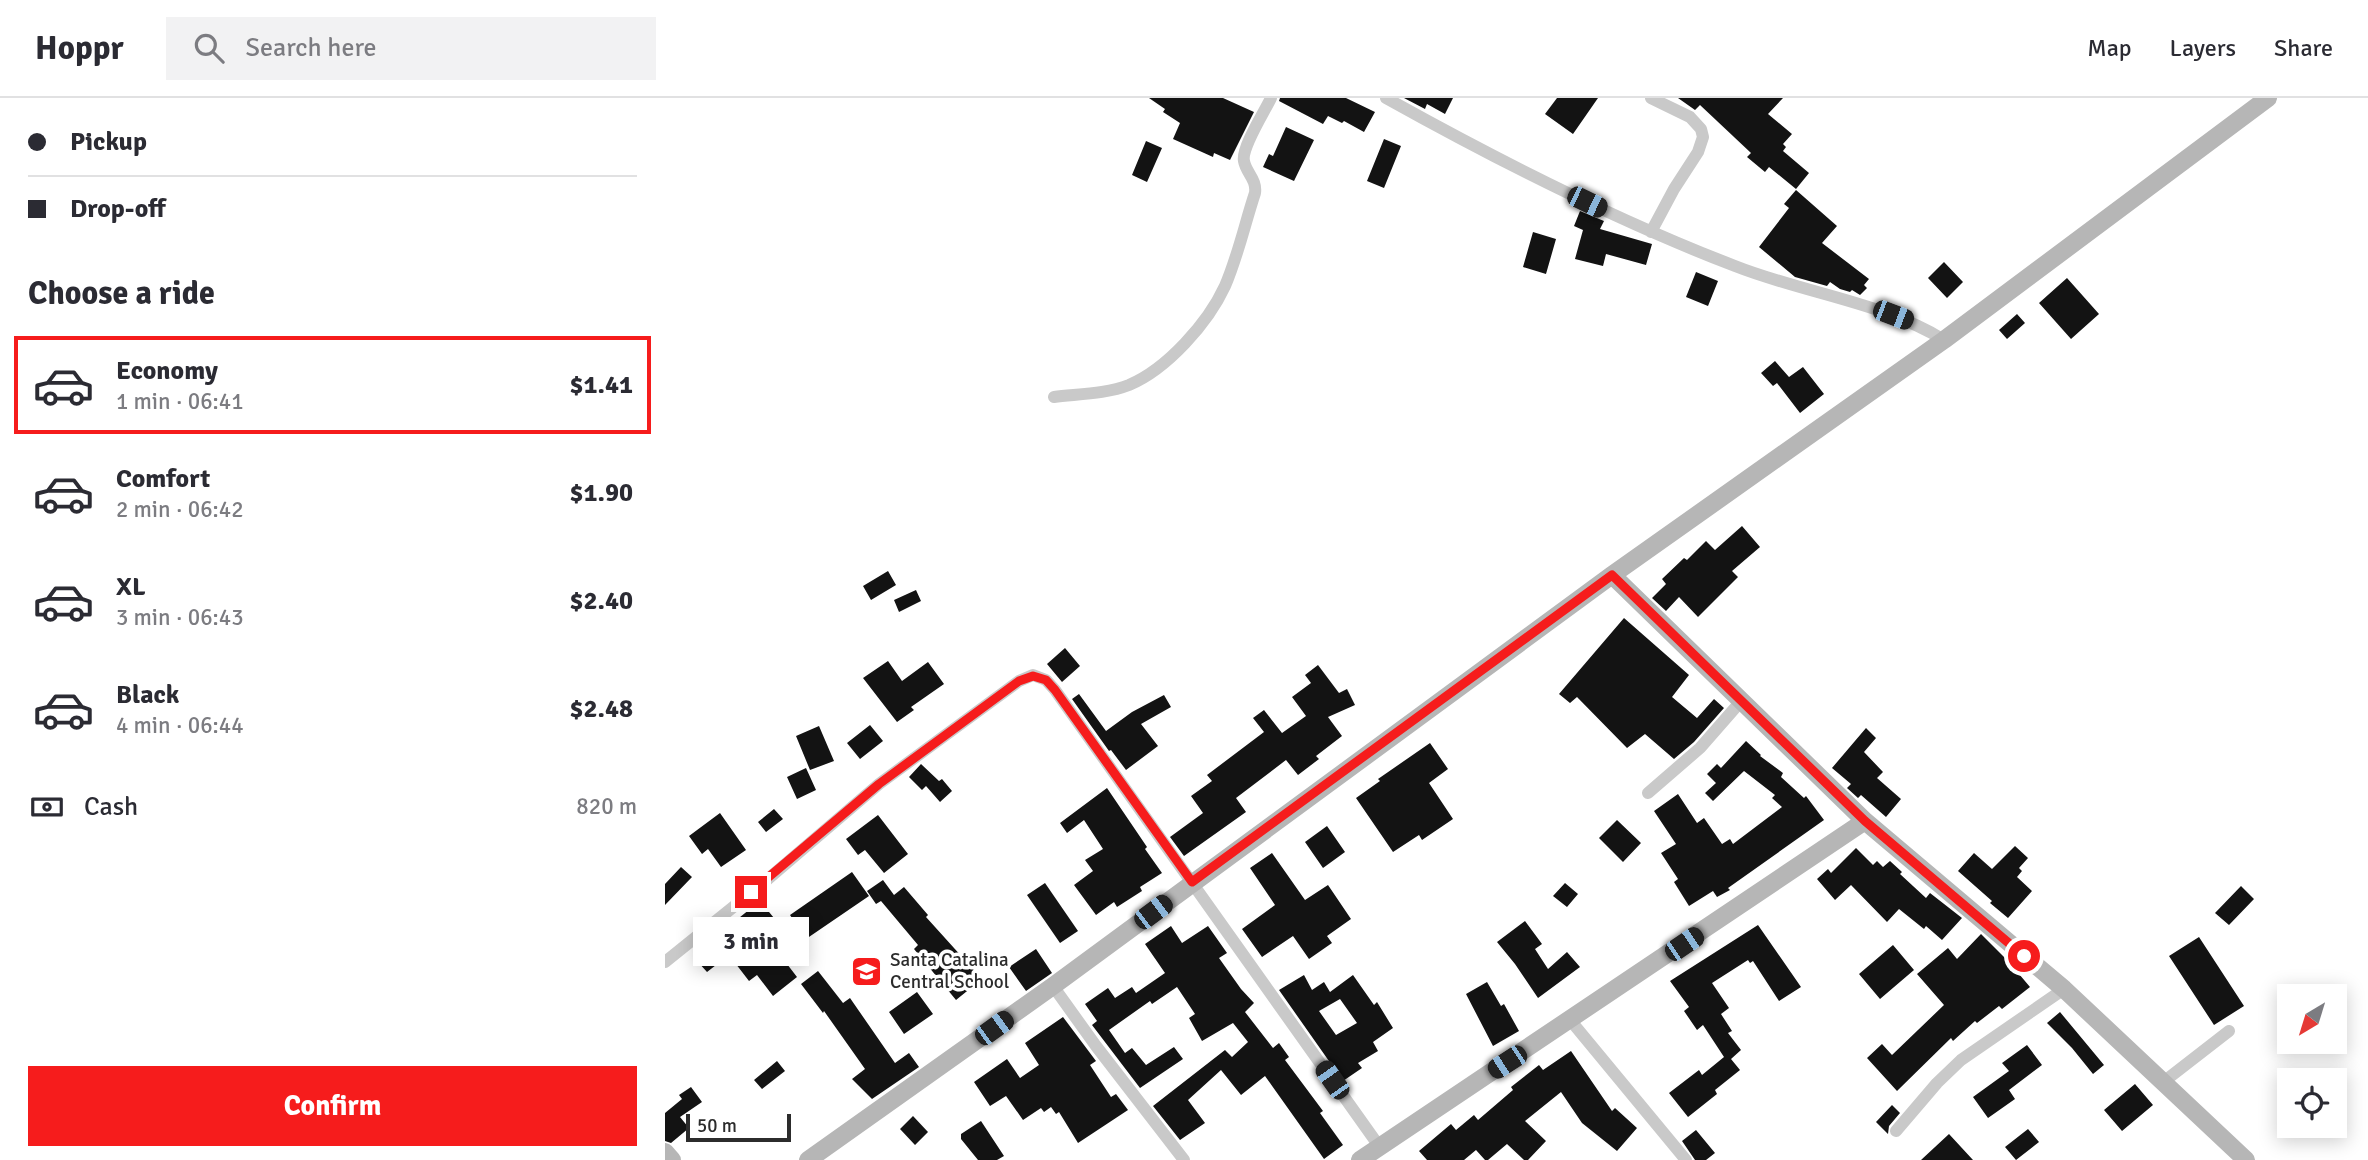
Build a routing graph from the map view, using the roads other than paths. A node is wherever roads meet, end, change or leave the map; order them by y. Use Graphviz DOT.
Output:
graph roads {
  1 [pos="1271,98"];
  2 [pos="1386,98"];
  3 [pos="1651,98"];
  4 [pos="2268,98"];
  5 [pos="1651,232"];
  6 [pos="1944,340"];
  7 [pos="1054,397"];
  8 [pos="1612,575"];
  9 [pos="1742,699"];
  10 [pos="1648,793"];
  11 [pos="1865,821"];
  12 [pos="1192,882"];
  13 [pos="665,962"];
  14 [pos="1053,986"];
  15 [pos="2064,989"];
  16 [pos="1570,1021"];
  17 [pos="2229,1031"];
  18 [pos="2162,1083"];
  19 [pos="1896,1131"];
  20 [pos="1379,1146"];
  21 [pos="665,1152"];
  22 [pos="672,1160"];
  23 [pos="808,1160"];
  24 [pos="1184,1160"];
  25 [pos="1360,1160"];
  26 [pos="1686,1160"];
  27 [pos="2246,1160"];
  1 -- 7 [label="street"];
  2 -- 5 [label="street"];
  3 -- 5 [label="street"];
  4 -- 6 [label="street"];
  5 -- 6 [label="street"];
  6 -- 8 [label="street"];
  8 -- 9 [label="street"];
  8 -- 12 [label="street"];
  9 -- 10 [label="street"];
  9 -- 11 [label="street"];
  11 -- 15 [label="street"];
  11 -- 16 [label="street"];
  12 -- 13 [label="street"];
  12 -- 14 [label="street"];
  12 -- 20 [label="street"];
  14 -- 23 [label="street"];
  14 -- 24 [label="street"];
  15 -- 18 [label="street"];
  15 -- 19 [label="street"];
  16 -- 20 [label="street"];
  16 -- 26 [label="street"];
  17 -- 18 [label="street"];
  18 -- 27 [label="street"];
  20 -- 25 [label="street"];
  21 -- 22 [label="street"];
}
